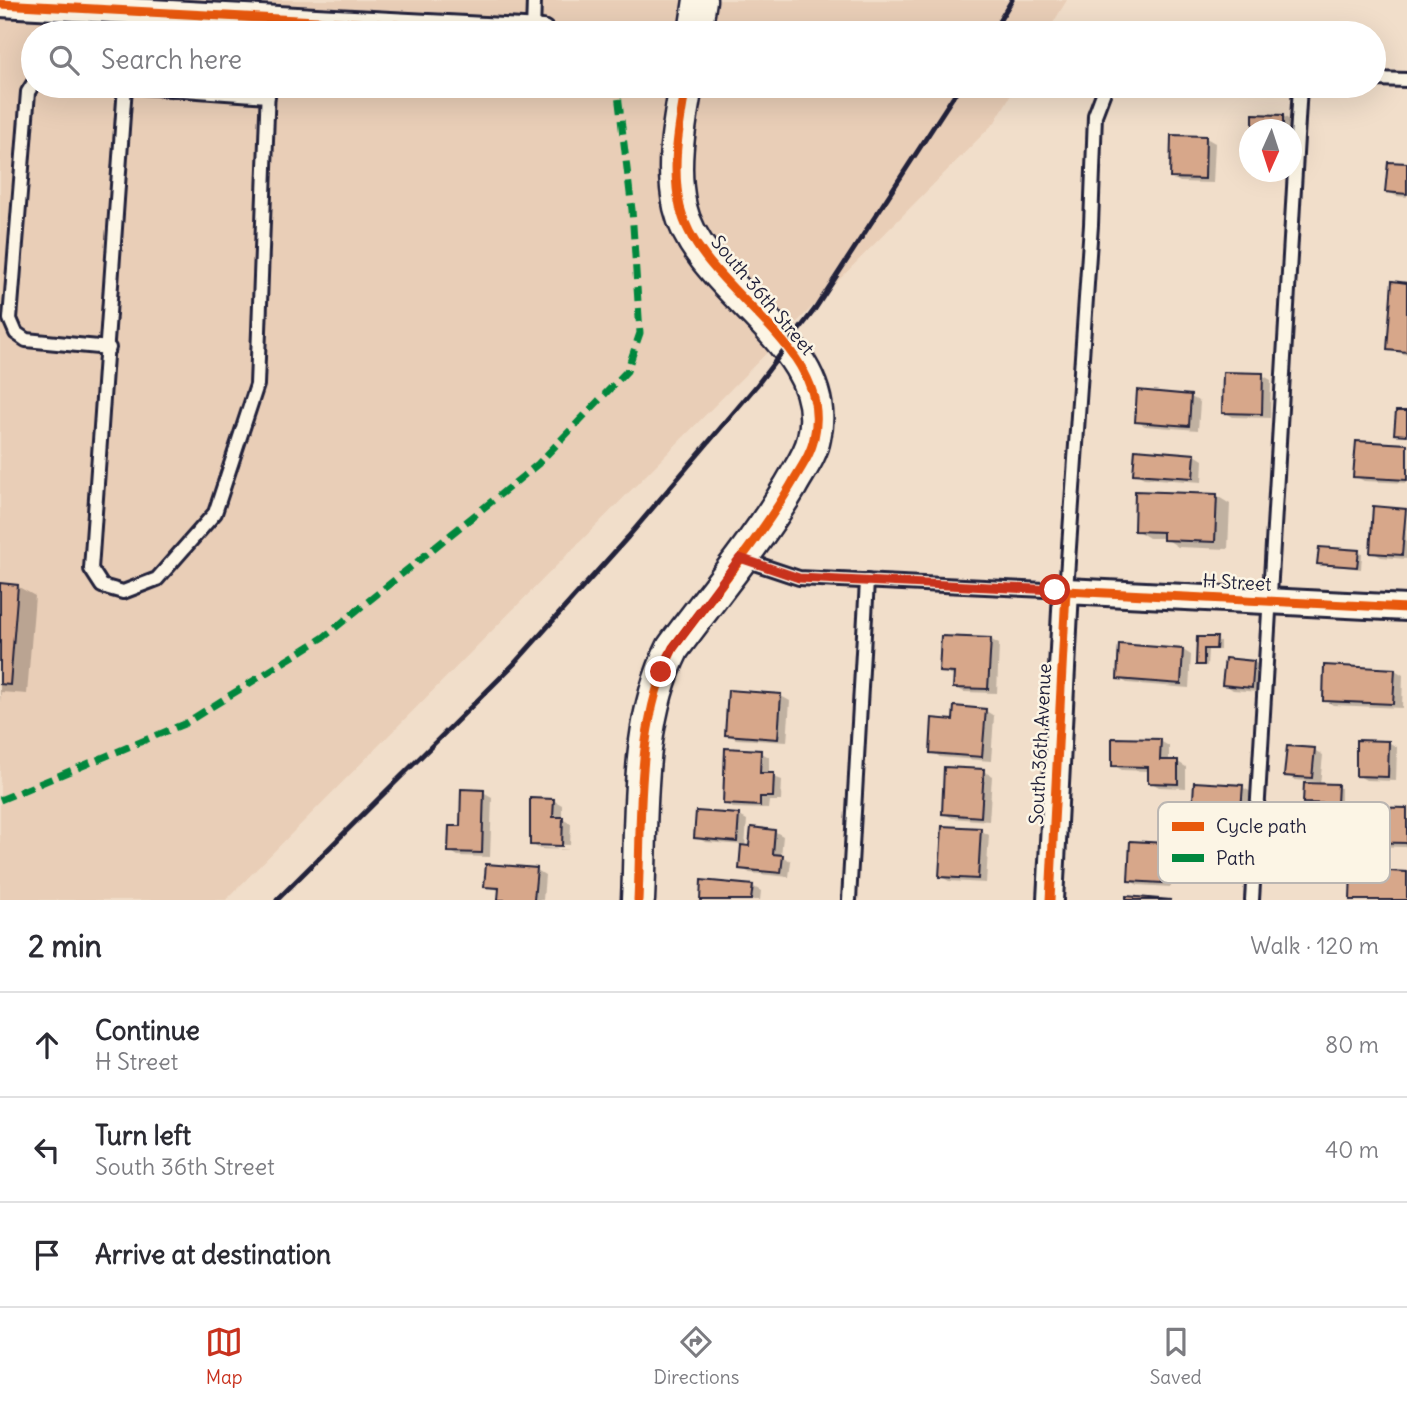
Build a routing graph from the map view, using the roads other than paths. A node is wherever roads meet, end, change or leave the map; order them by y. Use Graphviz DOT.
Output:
graph roads {
  1 [pos="534,0"];
  2 [pos="700,0"];
  3 [pos="0,4"];
  4 [pos="69,4"];
  5 [pos="271,17"];
  6 [pos="336,21"];
  7 [pos="533,21"];
  8 [pos="697,21"];
  9 [pos="1386,79"];
  10 [pos="1407,80"];
  11 [pos="28,98"];
  12 [pos="125,98"];
  13 [pos="268,98"];
  14 [pos="684,98"];
  15 [pos="1101,98"];
  16 [pos="1299,98"];
  17 [pos="109,348"];
  18 [pos="740,558"];
  19 [pos="867,581"];
  20 [pos="1066,591"];
  21 [pos="1268,601"];
  22 [pos="1407,608"];
  23 [pos="1257,802"];
  24 [pos="638,900"];
  25 [pos="849,900"];
  26 [pos="1050,900"];
  1 -- 7 [label="lane"];
  2 -- 8 [label="street"];
  3 -- 4 [label="street"];
  4 -- 5 [label="street"];
  5 -- 6 [label="street"];
  9 -- 10 [label="lane"];
  11 -- 17 [label="lane"];
  12 -- 17 [label="lane"];
  13 -- 17 [label="lane"];
  14 -- 18 [label="street, South 36th Street"];
  15 -- 20 [label="lane, South 36th Avenue"];
  16 -- 21 [label="lane"];
  18 -- 19 [label="lane, H Street"];
  18 -- 24 [label="street, South 36th Street"];
  19 -- 20 [label="lane, H Street"];
  19 -- 25 [label="lane"];
  20 -- 21 [label="street, H Street"];
  20 -- 26 [label="street, South 36th Avenue"];
  21 -- 22 [label="street, H Street"];
  21 -- 23 [label="lane"];
}
